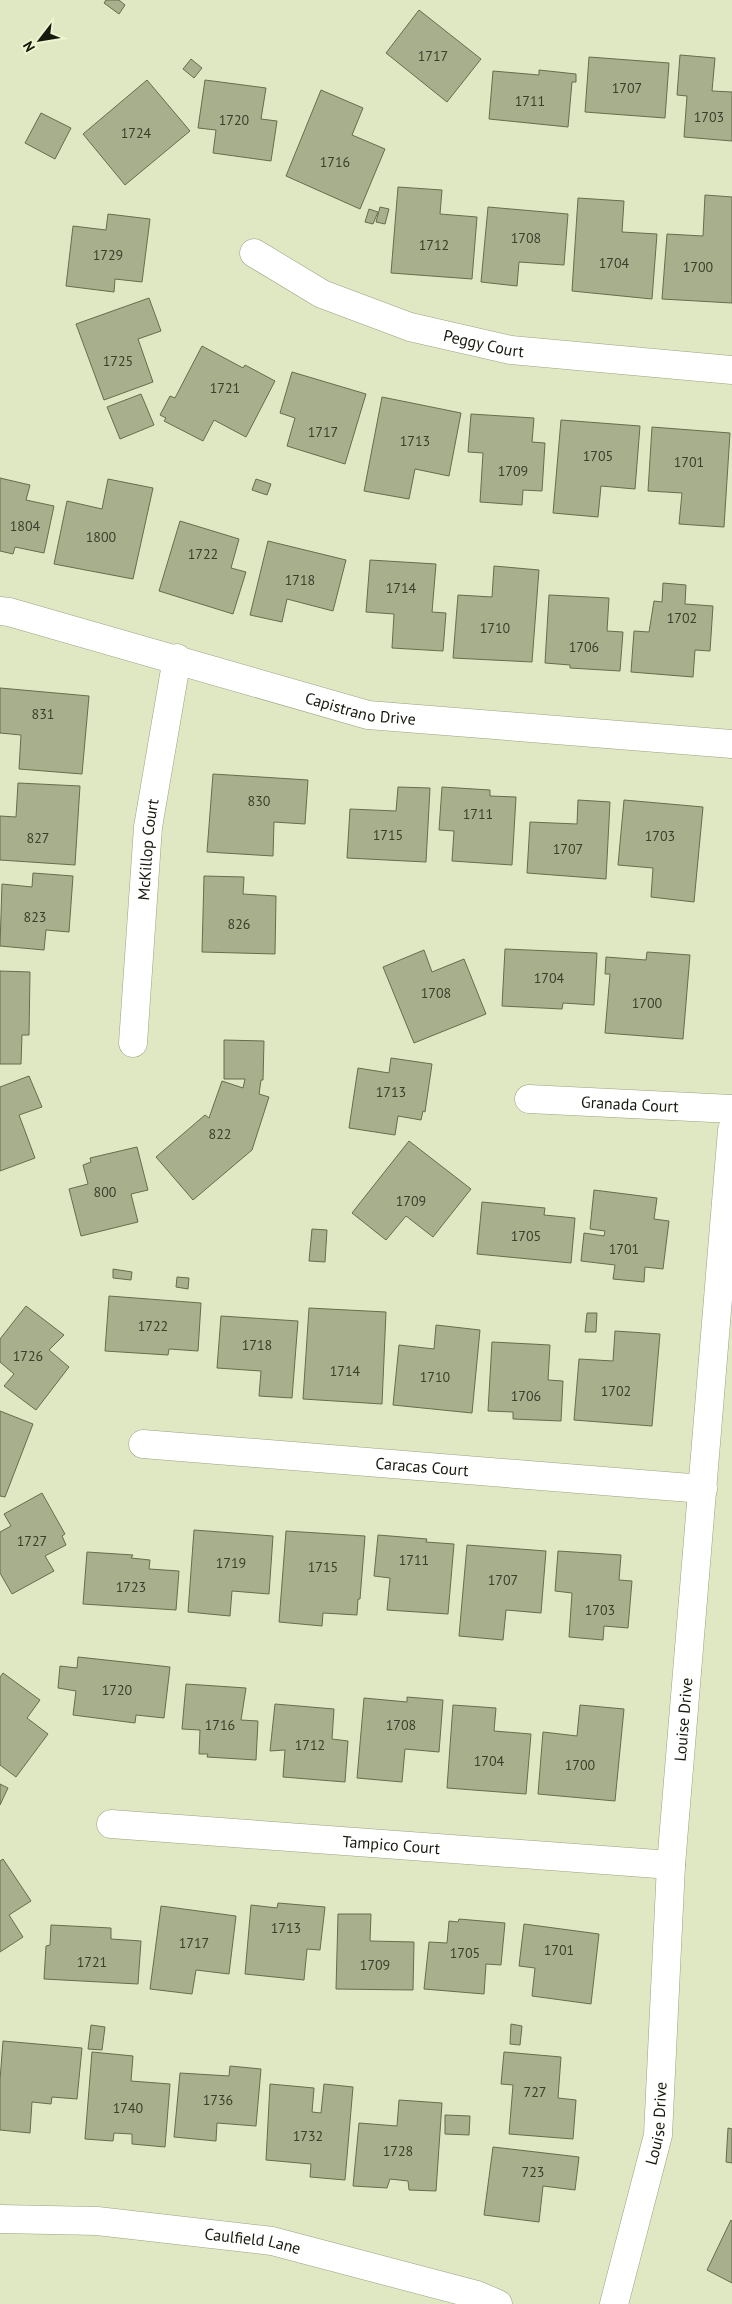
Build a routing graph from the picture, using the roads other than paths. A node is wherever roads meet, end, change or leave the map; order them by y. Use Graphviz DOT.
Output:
graph roads {
  1 [pos="254,253"];
  2 [pos="732,370"];
  3 [pos="0,611"];
  4 [pos="177,658"];
  5 [pos="732,744"];
  6 [pos="133,1043"];
  7 [pos="530,1099"];
  8 [pos="732,1109"];
  9 [pos="732,1130"];
  10 [pos="142,1444"];
  11 [pos="703,1489"];
  12 [pos="111,1824"];
  13 [pos="671,1865"];
  14 [pos="0,2219"];
  15 [pos="498,2304"];
  16 [pos="614,2304"];
  1 -- 2 [label="street, Peggy Court"];
  3 -- 4 [label="street, Capistrano Drive"];
  4 -- 5 [label="street, Capistrano Drive"];
  4 -- 6 [label="street, McKillop Court"];
  7 -- 8 [label="street, Granada Court"];
  9 -- 11 [label="street, Louise Drive"];
  10 -- 11 [label="street, Caracas Court"];
  11 -- 13 [label="street, Louise Drive"];
  12 -- 13 [label="street, Tampico Court"];
  13 -- 16 [label="street, Louise Drive"];
  14 -- 15 [label="street, Caulfield Lane"];
}
